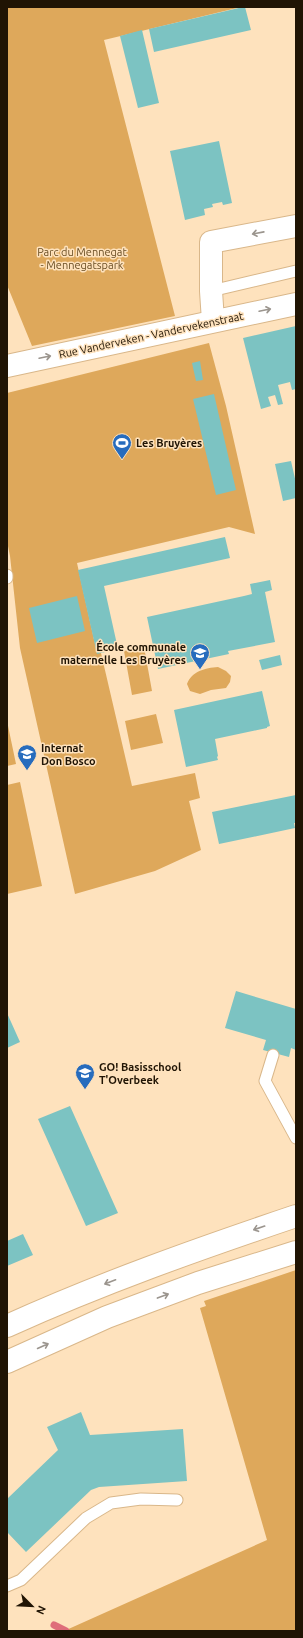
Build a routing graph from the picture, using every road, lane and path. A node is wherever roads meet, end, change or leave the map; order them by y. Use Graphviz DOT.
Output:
graph roads {
  1 [pos="296,226"];
  2 [pos="296,271"];
  3 [pos="211,291"];
  4 [pos="296,304"];
  5 [pos="213,321"];
  6 [pos="7,366"];
  7 [pos="7,575"];
  8 [pos="7,578"];
  9 [pos="273,1055"];
  10 [pos="296,1138"];
  11 [pos="296,1216"];
  12 [pos="296,1252"];
  13 [pos="184,1254"];
  14 [pos="198,1283"];
  15 [pos="7,1326"];
  16 [pos="7,1362"];
  17 [pos="177,1500"];
  18 [pos="7,1586"];
  1 -- 3 [label="street, one-way"];
  2 -- 3 [label="lane"];
  3 -- 5 [label="street"];
  5 -- 4 [label="street, Rue Vanderveken - Vandervekenstraat, one-way"];
  6 -- 5 [label="street, Rue Vanderveken - Vandervekenstraat, one-way"];
  7 -- 8 [label="lane"];
  9 -- 10 [label="lane"];
  11 -- 13 [label="street, one-way"];
  12 -- 14 [label="street"];
  13 -- 14 [label="street"];
  13 -- 15 [label="street, one-way"];
  16 -- 14 [label="street, one-way"];
  17 -- 18 [label="lane"];
}
